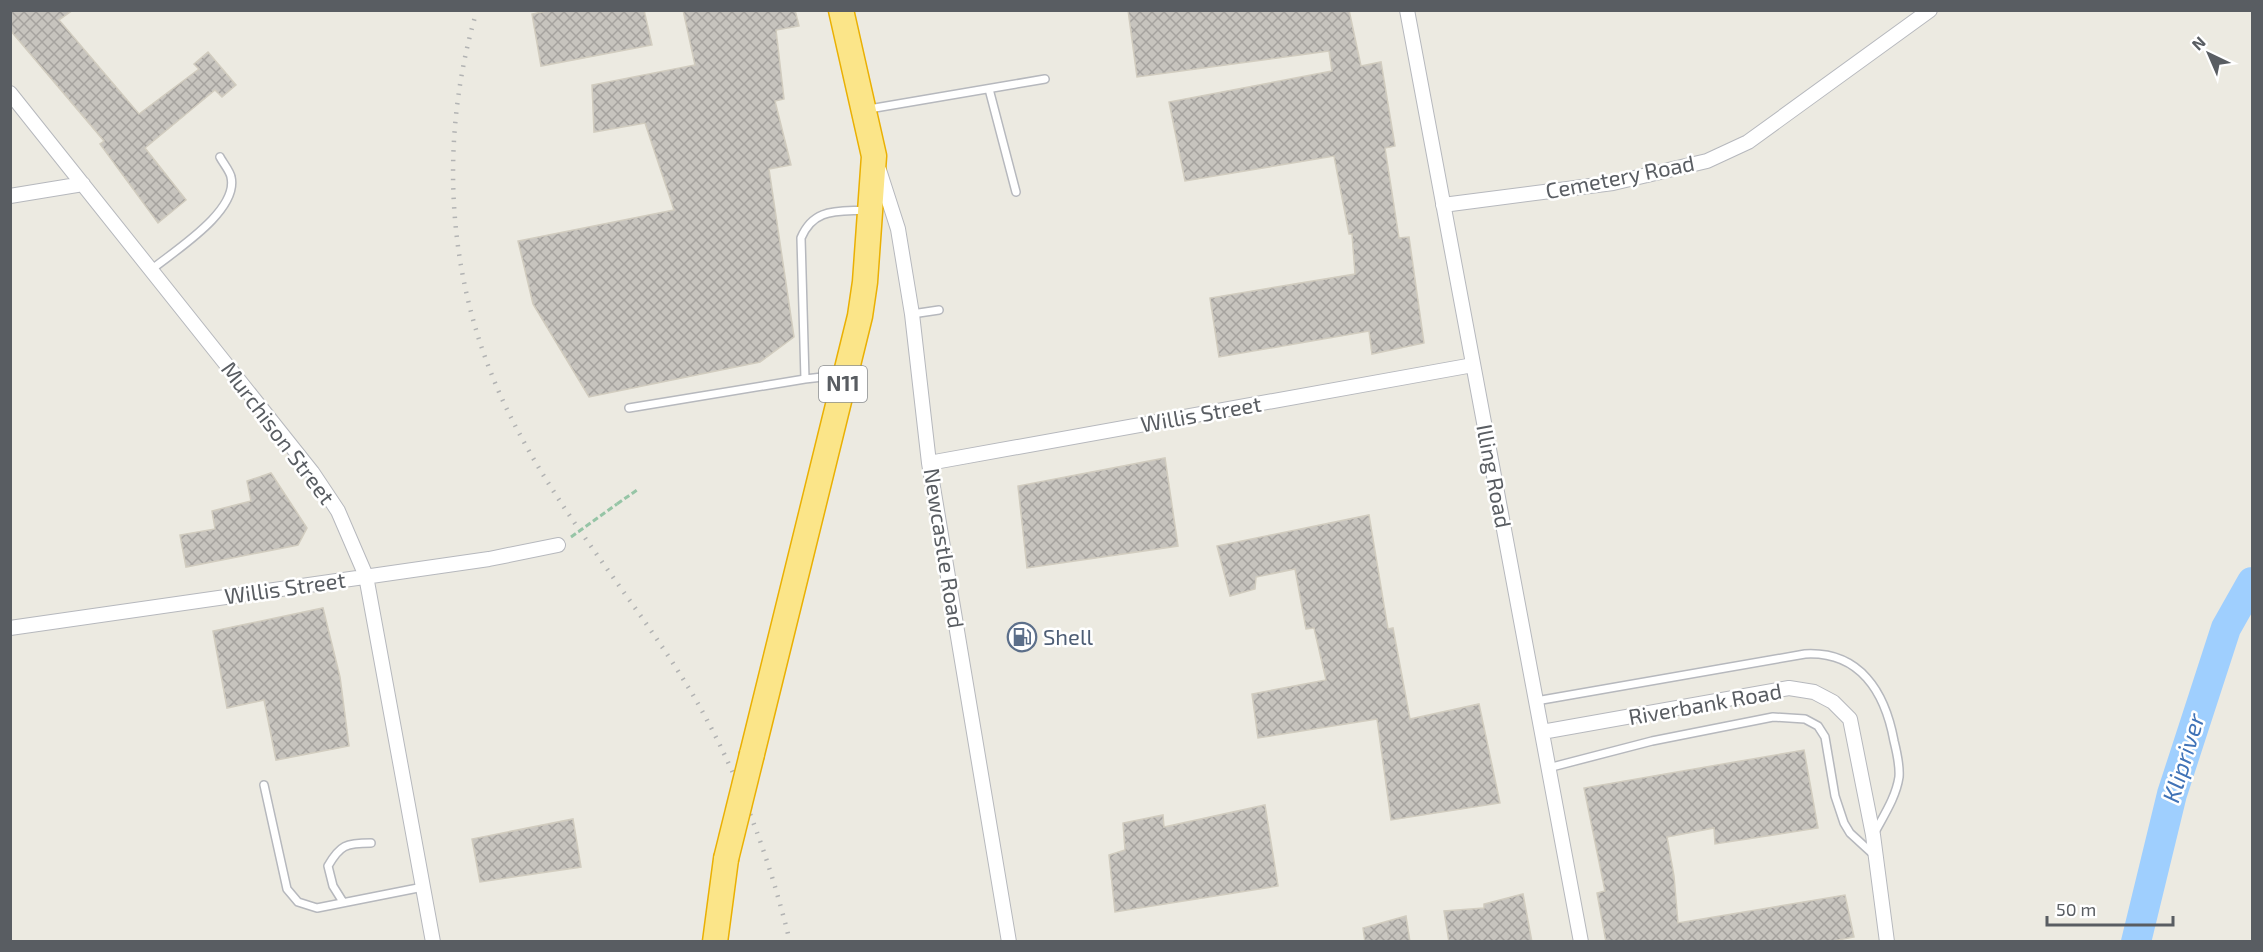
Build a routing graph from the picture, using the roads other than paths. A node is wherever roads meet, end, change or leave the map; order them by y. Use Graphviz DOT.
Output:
graph roads {
  1 [pos="841,10"];
  2 [pos="1407,10"];
  3 [pos="1930,10"];
  4 [pos="1045,79"];
  5 [pos="989,88"];
  6 [pos="10,93"];
  7 [pos="863,110"];
  8 [pos="874,156"];
  9 [pos="220,157"];
  10 [pos="83,184"];
  11 [pos="1016,192"];
  12 [pos="10,196"];
  13 [pos="1443,205"];
  14 [pos="870,210"];
  15 [pos="151,270"];
  16 [pos="939,310"];
  17 [pos="912,314"];
  18 [pos="1473,365"];
  19 [pos="845,374"];
  20 [pos="804,379"];
  21 [pos="629,408"];
  22 [pos="929,463"];
  23 [pos="558,545"];
  24 [pos="366,576"];
  25 [pos="10,628"];
  26 [pos="1536,701"];
  27 [pos="1542,732"];
  28 [pos="1548,768"];
  29 [pos="264,785"];
  30 [pos="1873,835"];
  31 [pos="371,843"];
  32 [pos="1876,856"];
  33 [pos="423,887"];
  34 [pos="343,902"];
  35 [pos="433,942"];
  36 [pos="715,942"];
  37 [pos="1009,942"];
  38 [pos="1581,942"];
  39 [pos="1887,942"];
  1 -- 7 [label="highway, N11"];
  2 -- 13 [label="street, Illing Road"];
  3 -- 13 [label="street, Cemetery Road"];
  4 -- 5 [label="lane"];
  5 -- 7 [label="lane"];
  5 -- 11 [label="lane"];
  6 -- 10 [label="street, Murchison Street"];
  7 -- 8 [label="highway, N11"];
  8 -- 14 [label="highway, N11"];
  8 -- 17 [label="street, Newcastle Road"];
  9 -- 15 [label="lane"];
  10 -- 12 [label="street"];
  10 -- 15 [label="street, Murchison Street"];
  13 -- 18 [label="street, Illing Road"];
  14 -- 19 [label="highway, N11"];
  14 -- 20 [label="lane"];
  15 -- 24 [label="street, Murchison Street"];
  16 -- 17 [label="lane"];
  17 -- 22 [label="street, Newcastle Road"];
  18 -- 22 [label="street, Willis Street"];
  18 -- 26 [label="street, Illing Road"];
  19 -- 20 [label="lane"];
  19 -- 36 [label="highway, N11, bridge"];
  20 -- 21 [label="lane"];
  22 -- 37 [label="street, Newcastle Road"];
  23 -- 24 [label="street, Willis Street"];
  24 -- 25 [label="street, Willis Street"];
  24 -- 33 [label="street, Murchison Street"];
  26 -- 27 [label="street, Illing Road"];
  26 -- 30 [label="lane"];
  27 -- 28 [label="street, Illing Road"];
  27 -- 30 [label="street, Riverbank Road"];
  28 -- 32 [label="lane"];
  28 -- 38 [label="street, Illing Road"];
  29 -- 34 [label="lane"];
  30 -- 32 [label="street, Riverbank Road"];
  31 -- 34 [label="lane"];
  32 -- 39 [label="street, Riverbank Road"];
  33 -- 34 [label="lane"];
  33 -- 35 [label="street, Murchison Street"];
}
